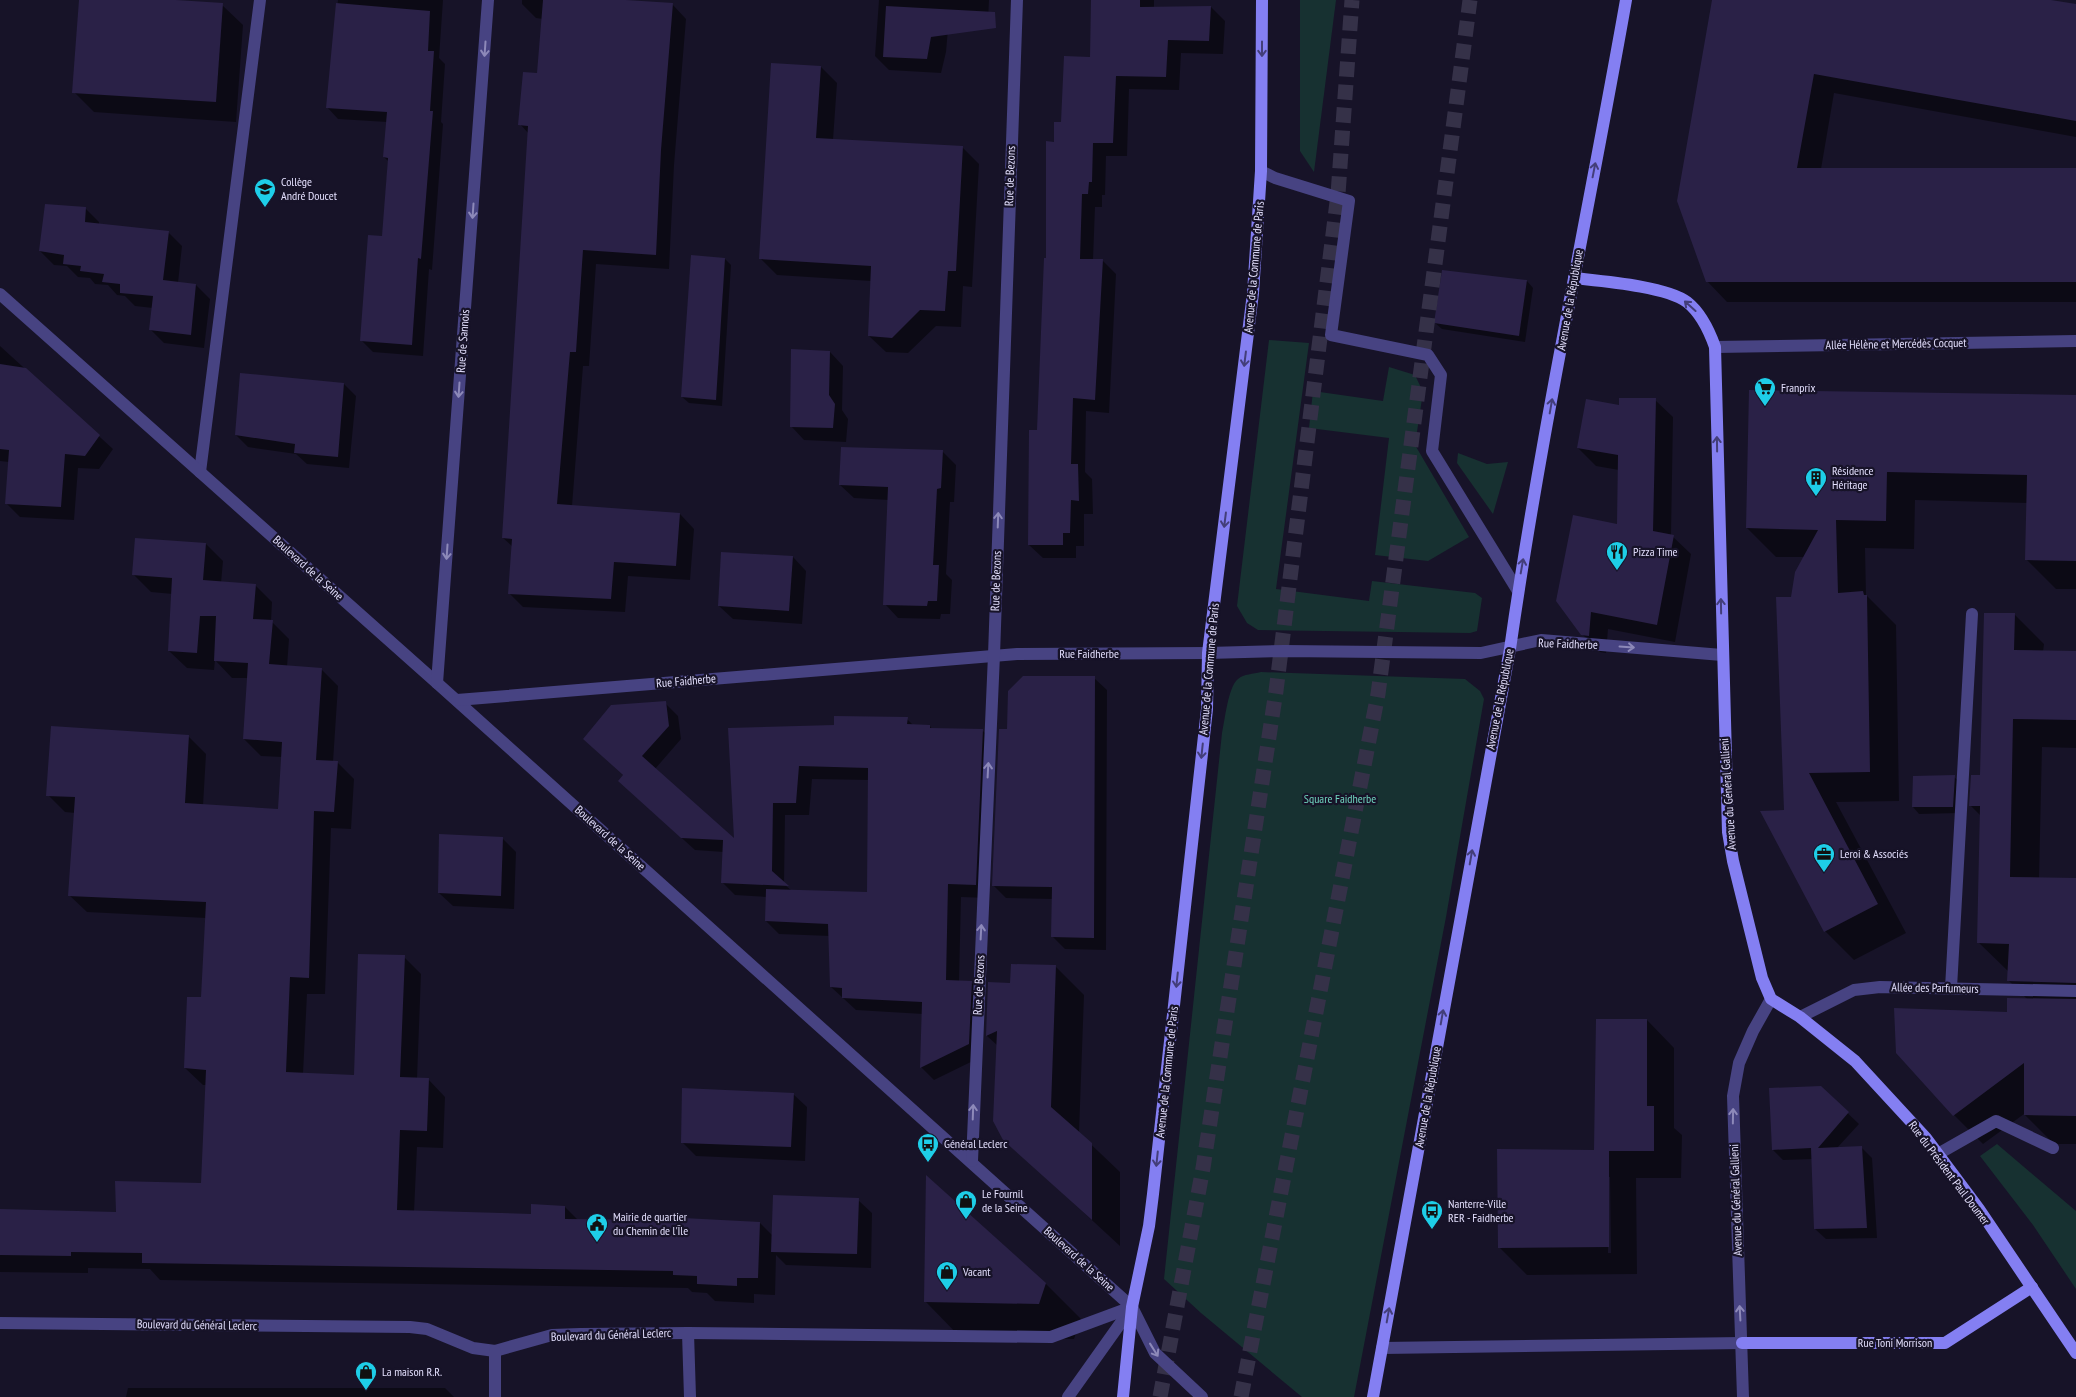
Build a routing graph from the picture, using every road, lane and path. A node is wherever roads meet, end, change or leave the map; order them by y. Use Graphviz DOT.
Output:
graph roads {
  1 [pos="260,0"];
  2 [pos="488,0"];
  3 [pos="1017,0"];
  4 [pos="1262,0"];
  5 [pos="1626,0"];
  6 [pos="1261,171"];
  7 [pos="1574,278"];
  8 [pos="0,294"];
  9 [pos="2076,341"];
  10 [pos="1715,347"];
  11 [pos="200,472"];
  12 [pos="1518,591"];
  13 [pos="1972,614"];
  14 [pos="1510,649"];
  15 [pos="1208,653"];
  16 [pos="994,655"];
  17 [pos="1722,655"];
  18 [pos="438,683"];
  19 [pos="457,700"];
  20 [pos="1951,988"];
  21 [pos="2076,991"];
  22 [pos="1772,1000"];
  23 [pos="1800,1017"];
  24 [pos="2053,1148"];
  25 [pos="1938,1154"];
  26 [pos="972,1161"];
  27 [pos="2032,1287"];
  28 [pos="1132,1307"];
  29 [pos="0,1323"];
  30 [pos="688,1332"];
  31 [pos="1742,1343"];
  32 [pos="1382,1348"];
  33 [pos="495,1351"];
  34 [pos="2076,1353"];
  35 [pos="495,1397"];
  36 [pos="690,1397"];
  37 [pos="1068,1397"];
  38 [pos="1122,1397"];
  39 [pos="1202,1397"];
  40 [pos="1373,1397"];
  41 [pos="1744,1397"];
  1 -- 11 [label="street"];
  2 -- 18 [label="street, Rue de Sannois, one-way"];
  16 -- 3 [label="street, Rue de Bezons, one-way"];
  4 -- 6 [label="main road, Avenue de la Commune de Paris, one-way"];
  7 -- 5 [label="main road, Avenue de la République, one-way"];
  6 -- 12 [label="street"];
  6 -- 15 [label="main road, Avenue de la Commune de Paris, one-way"];
  10 -- 7 [label="main road, Avenue du Général Gallieni, one-way"];
  12 -- 7 [label="main road, Avenue de la République, one-way"];
  8 -- 11 [label="street, Boulevard de la Seine"];
  9 -- 10 [label="street, Allée Hélène et Mercédès Cocquet"];
  17 -- 10 [label="main road, Avenue du Général Gallieni, one-way"];
  11 -- 18 [label="street, Boulevard de la Seine"];
  12 -- 14 [label="main road, Avenue de la République"];
  13 -- 20 [label="street"];
  14 -- 15 [label="street, Rue Faidherbe"];
  14 -- 17 [label="street, Rue Faidherbe, one-way"];
  32 -- 14 [label="main road, Avenue de la République, one-way"];
  15 -- 16 [label="street, Rue Faidherbe"];
  15 -- 28 [label="main road, Avenue de la Commune de Paris, one-way"];
  16 -- 19 [label="street, Rue Faidherbe"];
  26 -- 16 [label="street, Rue de Bezons, one-way"];
  17 -- 22 [label="main road, Avenue du Général Gallieni"];
  18 -- 19 [label="street, Boulevard de la Seine"];
  19 -- 26 [label="street, Boulevard de la Seine"];
  20 -- 21 [label="street, Allée des Parfumeurs"];
  20 -- 23 [label="street, Allée des Parfumeurs"];
  22 -- 23 [label="main road, Rue du Président Paul Doumer"];
  31 -- 22 [label="street, Avenue du Général Gallieni, one-way"];
  23 -- 25 [label="main road, Rue du Président Paul Doumer"];
  24 -- 25 [label="street"];
  25 -- 27 [label="main road, Rue du Président Paul Doumer"];
  26 -- 28 [label="street, Boulevard de la Seine"];
  27 -- 31 [label="main road, Rue Toni Morrison"];
  27 -- 34 [label="main road, Rue du Président Paul Doumer"];
  28 -- 30 [label="street, Boulevard du Général Leclerc"];
  28 -- 37 [label="street"];
  28 -- 38 [label="main road, Avenue de la Commune de Paris"];
  28 -- 39 [label="street, Boulevard de la Seine, one-way"];
  29 -- 33 [label="street, Boulevard du Général Leclerc"];
  30 -- 33 [label="street, Boulevard du Général Leclerc"];
  30 -- 36 [label="street"];
  31 -- 32 [label="street"];
  31 -- 41 [label="street, Avenue du Général Gallieni"];
  32 -- 40 [label="main road, Avenue de la République"];
  33 -- 35 [label="street"];
}
